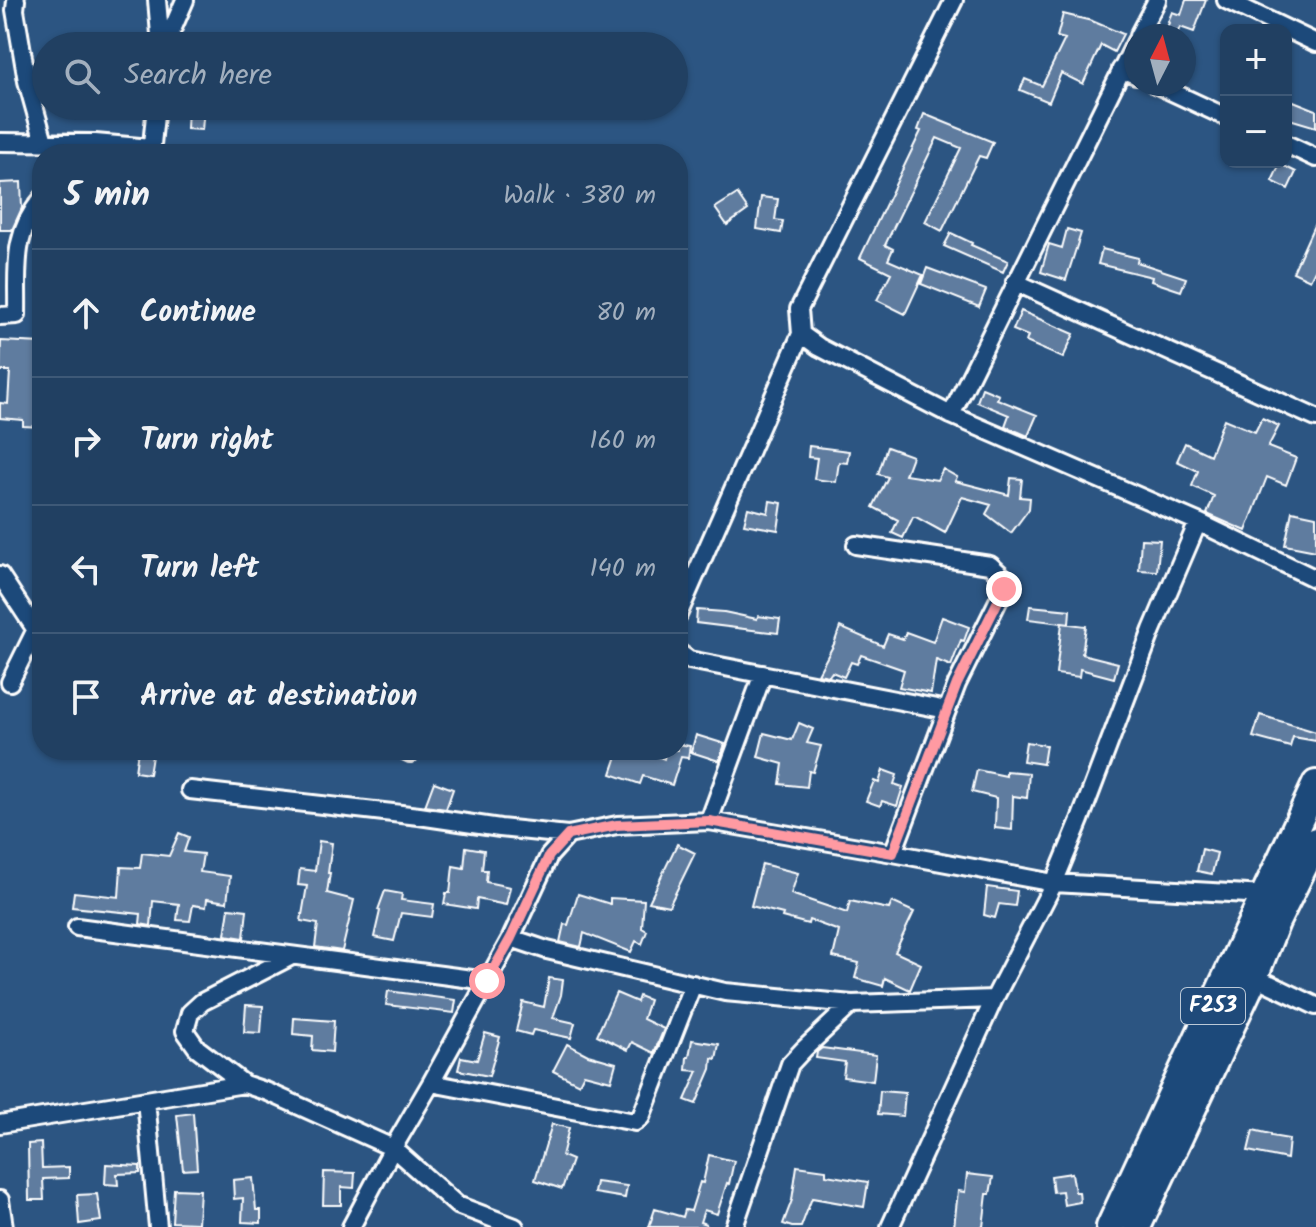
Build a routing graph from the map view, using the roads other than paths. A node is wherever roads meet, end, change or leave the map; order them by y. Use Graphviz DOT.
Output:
graph roads {
  1 [pos="157,0"];
  2 [pos="185,0"];
  3 [pos="954,0"];
  4 [pos="1157,0"];
  5 [pos="1226,0"];
  6 [pos="10,5"];
  7 [pos="1144,24"];
  8 [pos="161,32"];
  9 [pos="170,32"];
  10 [pos="1316,43"];
  11 [pos="1124,81"];
  12 [pos="1181,96"];
  13 [pos="32,99"];
  14 [pos="1220,114"];
  15 [pos="38,120"];
  16 [pos="154,120"];
  17 [pos="0,142"];
  18 [pos="44,142"];
  19 [pos="57,144"];
  20 [pos="152,144"];
  21 [pos="1292,147"];
  22 [pos="1316,158"];
  23 [pos="32,212"];
  24 [pos="1015,282"];
  25 [pos="0,316"];
  26 [pos="801,334"];
  27 [pos="951,415"];
  28 [pos="1316,418"];
  29 [pos="1198,522"];
  30 [pos="856,545"];
  31 [pos="0,575"];
  32 [pos="1316,579"];
  33 [pos="688,592"];
  34 [pos="32,614"];
  35 [pos="32,637"];
  36 [pos="688,659"];
  37 [pos="763,674"];
  38 [pos="10,682"];
  39 [pos="947,710"];
  40 [pos="1316,784"];
  41 [pos="190,790"];
  42 [pos="709,821"];
  43 [pos="568,835"];
  44 [pos="893,853"];
  45 [pos="1313,857"];
  46 [pos="1054,883"];
  47 [pos="1265,895"];
  48 [pos="77,927"];
  49 [pos="511,938"];
  50 [pos="292,956"];
  51 [pos="1243,972"];
  52 [pos="487,981"];
  53 [pos="693,984"];
  54 [pos="994,999"];
  55 [pos="852,1004"];
  56 [pos="1316,1006"];
  57 [pos="431,1083"];
  58 [pos="244,1084"];
  59 [pos="146,1100"];
  60 [pos="0,1124"];
  61 [pos="393,1148"];
  62 [pos="0,1200"];
  63 [pos="4,1227"];
  64 [pos="158,1227"];
  65 [pos="351,1227"];
  66 [pos="515,1227"];
  67 [pos="734,1227"];
  68 [pos="890,1227"];
  69 [pos="1110,1227"];
  70 [pos="1137,1227"];
  1 -- 8 [label="street"];
  2 -- 9 [label="street"];
  3 -- 26 [label="street"];
  4 -- 7 [label="street"];
  5 -- 10 [label="street"];
  6 -- 13 [label="street"];
  11 -- 24 [label="street"];
  12 -- 14 [label="street"];
  15 -- 18 [label="street"];
  16 -- 20 [label="street"];
  17 -- 18 [label="street"];
  18 -- 19 [label="street"];
  21 -- 22 [label="street"];
  23 -- 25 [label="street"];
  24 -- 27 [label="street"];
  24 -- 28 [label="street"];
  26 -- 27 [label="street"];
  26 -- 33 [label="street"];
  27 -- 29 [label="street"];
  29 -- 32 [label="street"];
  29 -- 46 [label="street"];
  30 -- 39 [label="street"];
  31 -- 34 [label="street"];
  35 -- 38 [label="street"];
  36 -- 37 [label="street"];
  37 -- 39 [label="street"];
  37 -- 42 [label="street"];
  39 -- 44 [label="street"];
  40 -- 47 [label="main road, F253"];
  41 -- 43 [label="street"];
  42 -- 43 [label="street"];
  42 -- 44 [label="street"];
  43 -- 49 [label="street"];
  44 -- 46 [label="street"];
  45 -- 51 [label="main road, F253"];
  46 -- 47 [label="street"];
  46 -- 54 [label="street"];
  47 -- 51 [label="main road, F253"];
  48 -- 50 [label="street"];
  49 -- 52 [label="street"];
  49 -- 53 [label="street"];
  50 -- 52 [label="street"];
  50 -- 58 [label="street"];
  51 -- 56 [label="street"];
  51 -- 69 [label="main road, F253"];
  51 -- 70 [label="main road, F253"];
  52 -- 57 [label="street"];
  53 -- 55 [label="street"];
  53 -- 57 [label="street"];
  54 -- 55 [label="street"];
  54 -- 68 [label="street"];
  55 -- 67 [label="street"];
  57 -- 61 [label="street"];
  58 -- 59 [label="street"];
  58 -- 61 [label="street"];
  59 -- 60 [label="street"];
  59 -- 64 [label="street"];
  61 -- 65 [label="street"];
  61 -- 66 [label="street"];
  62 -- 63 [label="street"];
}
